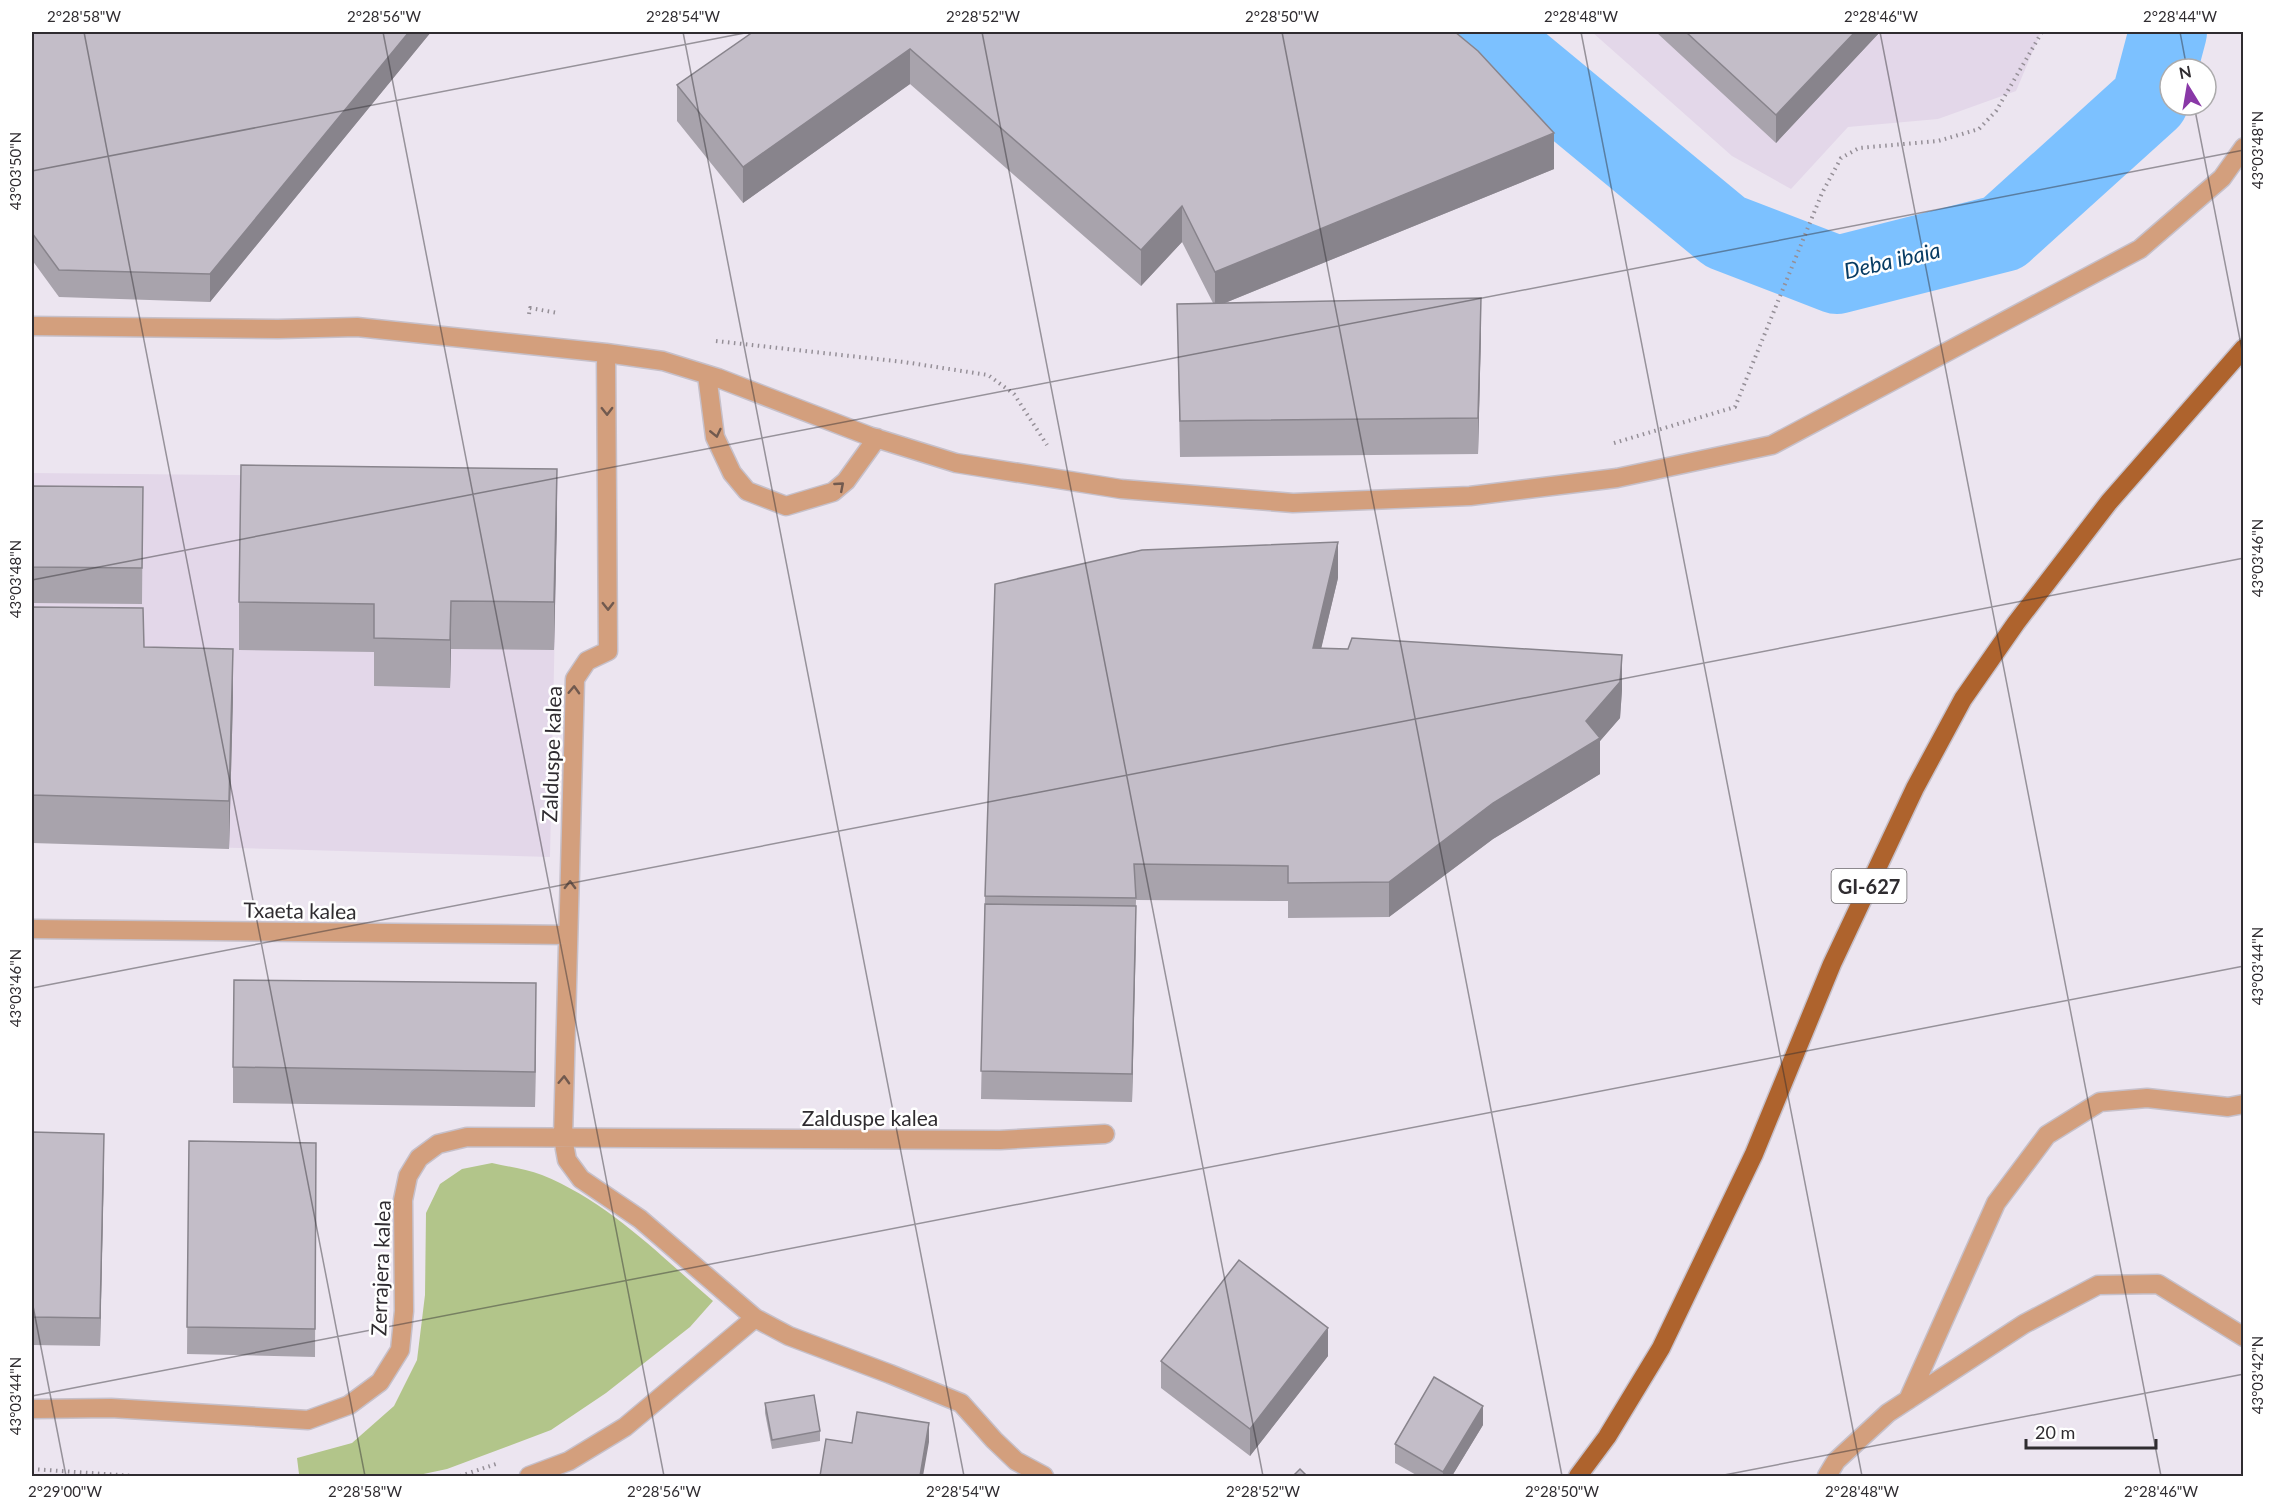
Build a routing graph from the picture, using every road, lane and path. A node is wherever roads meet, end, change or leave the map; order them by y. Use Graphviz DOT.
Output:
graph roads {
  1 [pos="2042,32"];
  2 [pos="2244,147"];
  3 [pos="564,314"];
  4 [pos="32,326"];
  5 [pos="712,341"];
  6 [pos="525,345"];
  7 [pos="2244,348"];
  8 [pos="606,353"];
  9 [pos="707,375"];
  10 [pos="876,438"];
  11 [pos="1611,444"];
  12 [pos="1053,454"];
  13 [pos="32,929"];
  14 [pos="568,936"];
  15 [pos="2244,1104"];
  16 [pos="1106,1134"];
  17 [pos="562,1138"];
  18 [pos="755,1318"];
  19 [pos="2244,1337"];
  20 [pos="1908,1400"];
  21 [pos="32,1409"];
  22 [pos="32,1468"];
  23 [pos="134,1476"];
  24 [pos="529,1476"];
  25 [pos="1044,1476"];
  26 [pos="1578,1476"];
  27 [pos="1827,1476"];
  1 -- 11 [label="path"];
  2 -- 10 [label="street"];
  3 -- 6 [label="path"];
  4 -- 6 [label="street"];
  5 -- 12 [label="path"];
  6 -- 8 [label="street"];
  7 -- 26 [label="main road, GI-627"];
  8 -- 9 [label="street"];
  8 -- 14 [label="street, Zalduspe kalea"];
  9 -- 10 [label="street"];
  9 -- 10 [label="street, one-way"];
  13 -- 14 [label="street, Txaeta kalea"];
  17 -- 14 [label="street, Zalduspe kalea, one-way"];
  15 -- 20 [label="street"];
  16 -- 17 [label="street, Zalduspe kalea"];
  17 -- 18 [label="street, Zalduspe kalea"];
  17 -- 21 [label="street, Zerrajera kalea"];
  18 -- 24 [label="street"];
  18 -- 25 [label="street, Zalduspe kalea"];
  19 -- 20 [label="street"];
  20 -- 27 [label="street"];
  22 -- 23 [label="path"];
}
